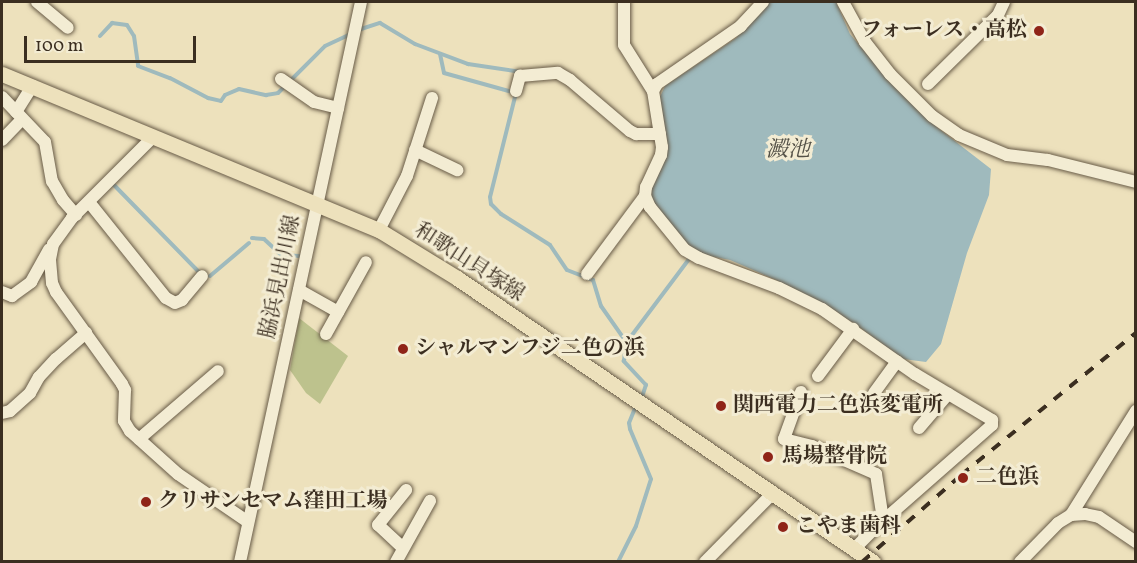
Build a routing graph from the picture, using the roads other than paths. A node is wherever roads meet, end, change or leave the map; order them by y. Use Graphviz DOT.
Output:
graph roads {
  1 [pos="37,2"];
  2 [pos="361,2"];
  3 [pos="624,2"];
  4 [pos="763,2"];
  5 [pos="843,2"];
  6 [pos="1004,2"];
  7 [pos="68,28"];
  8 [pos="2,74"];
  9 [pos="281,80"];
  10 [pos="928,84"];
  11 [pos="32,86"];
  12 [pos="653,90"];
  13 [pos="516,91"];
  14 [pos="2,97"];
  15 [pos="432,98"];
  16 [pos="338,108"];
  17 [pos="19,115"];
  18 [pos="660,134"];
  19 [pos="153,137"];
  20 [pos="2,140"];
  21 [pos="415,150"];
  22 [pos="457,170"];
  23 [pos="1136,182"];
  24 [pos="645,196"];
  25 [pos="89,202"];
  26 [pos="317,205"];
  27 [pos="76,215"];
  28 [pos="379,230"];
  29 [pos="53,244"];
  30 [pos="366,262"];
  31 [pos="587,274"];
  32 [pos="202,276"];
  33 [pos="33,278"];
  34 [pos="52,283"];
  35 [pos="299,290"];
  36 [pos="2,292"];
  37 [pos="338,312"];
  38 [pos="853,329"];
  39 [pos="86,333"];
  40 [pos="326,334"];
  41 [pos="897,361"];
  42 [pos="218,371"];
  43 [pos="818,376"];
  44 [pos="801,392"];
  45 [pos="874,393"];
  46 [pos="948,394"];
  47 [pos="1136,411"];
  48 [pos="2,413"];
  49 [pos="919,428"];
  50 [pos="139,439"];
  51 [pos="406,490"];
  52 [pos="772,494"];
  53 [pos="430,501"];
  54 [pos="1071,515"];
  55 [pos="884,520"];
  56 [pos="248,522"];
  57 [pos="1136,542"];
  58 [pos="404,548"];
  59 [pos="855,548"];
  60 [pos="240,561"];
  61 [pos="396,561"];
  62 [pos="705,561"];
  63 [pos="873,561"];
  64 [pos="1020,561"];
  1 -- 7 [label="street"];
  2 -- 16 [label="street, 脇浜見出川線"];
  3 -- 12 [label="street"];
  4 -- 12 [label="street"];
  5 -- 23 [label="street"];
  6 -- 10 [label="street"];
  8 -- 11 [label="main road, 和歌山貝塚線"];
  9 -- 16 [label="street"];
  11 -- 17 [label="street"];
  11 -- 19 [label="main road, 和歌山貝塚線"];
  12 -- 18 [label="street"];
  13 -- 18 [label="street"];
  14 -- 17 [label="street"];
  15 -- 21 [label="street"];
  16 -- 26 [label="street, 脇浜見出川線"];
  17 -- 20 [label="street"];
  17 -- 27 [label="street"];
  18 -- 24 [label="street"];
  19 -- 25 [label="street"];
  19 -- 26 [label="main road, 和歌山貝塚線"];
  21 -- 22 [label="street"];
  21 -- 28 [label="street"];
  24 -- 31 [label="street"];
  24 -- 38 [label="street"];
  25 -- 27 [label="street"];
  25 -- 32 [label="street"];
  26 -- 28 [label="main road, 和歌山貝塚線"];
  26 -- 35 [label="street, 脇浜見出川線"];
  27 -- 29 [label="street"];
  28 -- 52 [label="main road, 和歌山貝塚線"];
  29 -- 33 [label="street"];
  29 -- 34 [label="street"];
  30 -- 37 [label="street"];
  33 -- 34 [label="street"];
  33 -- 36 [label="street"];
  34 -- 39 [label="street"];
  35 -- 37 [label="street"];
  35 -- 56 [label="street, 脇浜見出川線"];
  37 -- 40 [label="street"];
  38 -- 41 [label="street"];
  38 -- 43 [label="street"];
  39 -- 48 [label="street"];
  39 -- 50 [label="street"];
  41 -- 45 [label="street"];
  41 -- 46 [label="street"];
  42 -- 50 [label="street"];
  44 -- 55 [label="street"];
  46 -- 49 [label="street"];
  46 -- 55 [label="street"];
  47 -- 54 [label="street"];
  50 -- 56 [label="street"];
  51 -- 58 [label="street"];
  52 -- 59 [label="main road, 和歌山貝塚線"];
  52 -- 62 [label="street"];
  53 -- 58 [label="street"];
  54 -- 57 [label="street"];
  54 -- 64 [label="street"];
  55 -- 59 [label="street"];
  56 -- 60 [label="street, 脇浜見出川線"];
  58 -- 61 [label="street"];
  59 -- 63 [label="main road, 和歌山貝塚線"];
}
